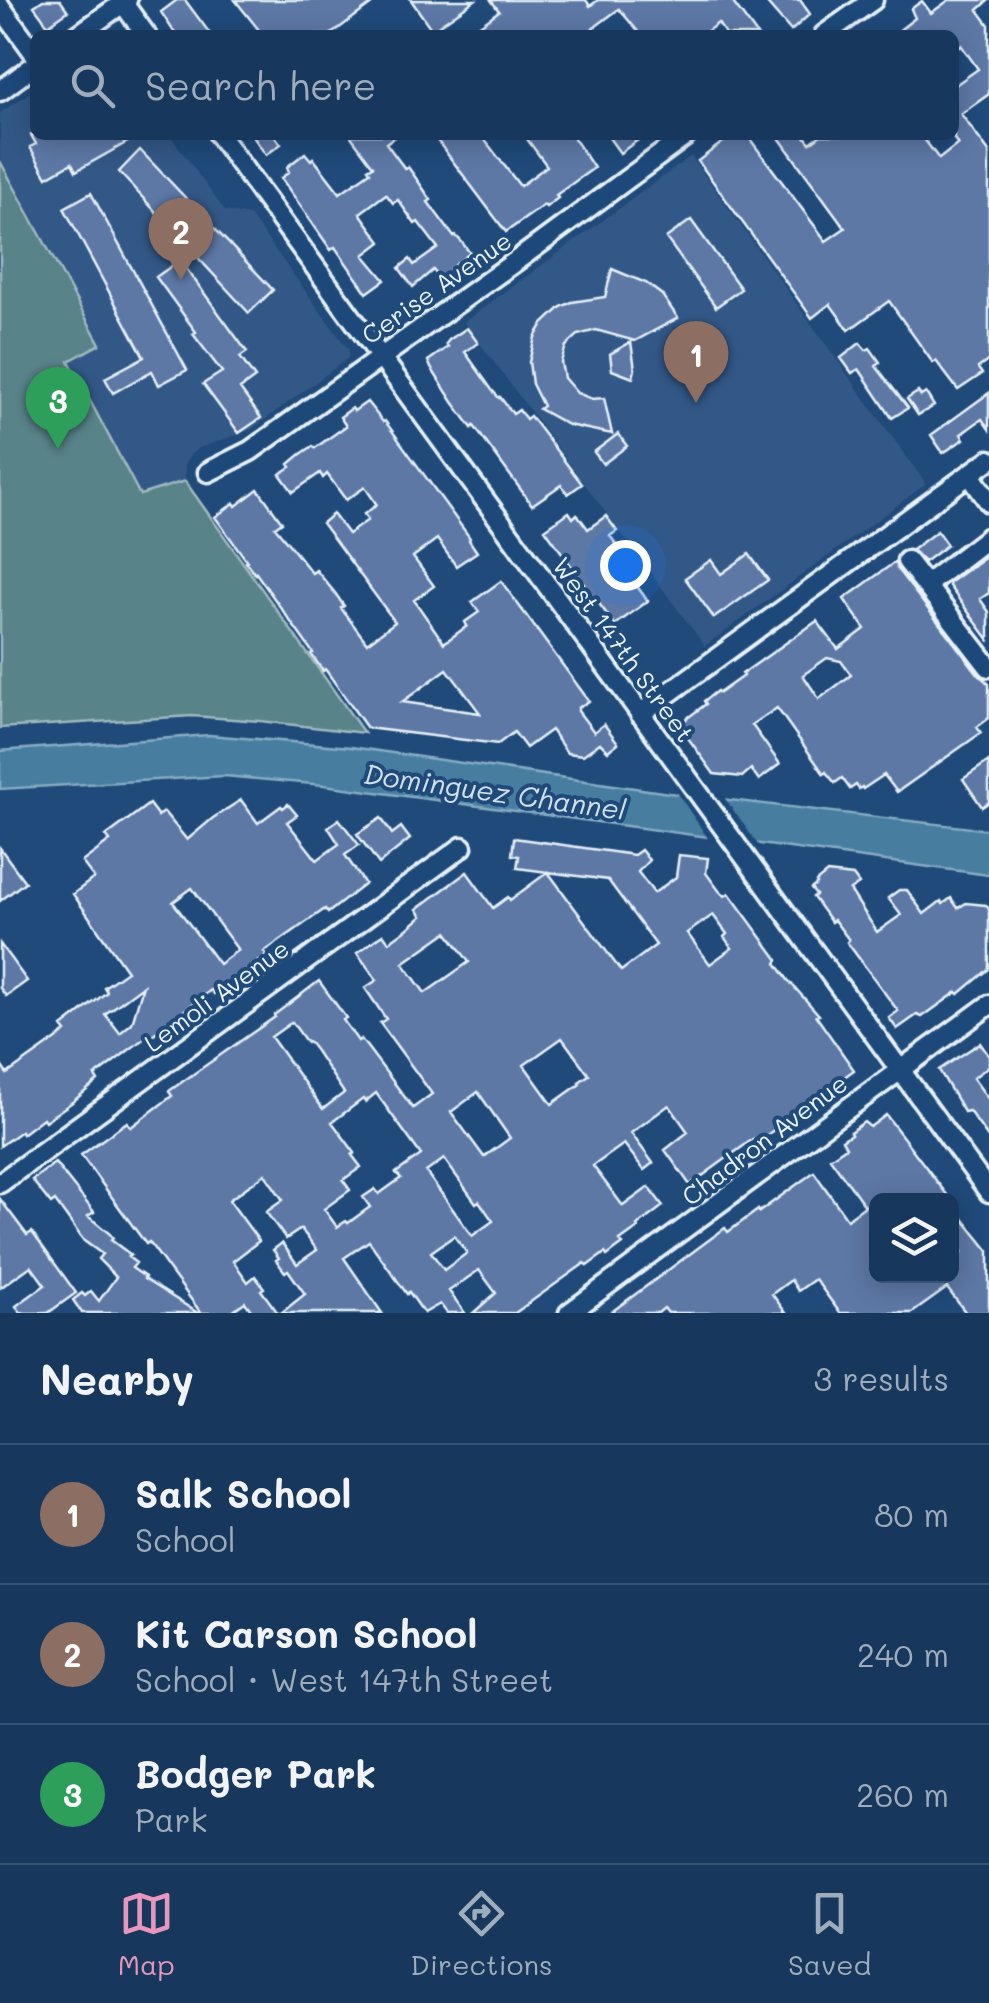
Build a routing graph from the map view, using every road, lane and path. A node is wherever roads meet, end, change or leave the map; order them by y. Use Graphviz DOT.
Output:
graph roads {
  1 [pos="873,0"];
  2 [pos="125,2"];
  3 [pos="0,6"];
  4 [pos="85,30"];
  5 [pos="143,30"];
  6 [pos="831,30"];
  7 [pos="30,47"];
  8 [pos="30,70"];
  9 [pos="0,91"];
  10 [pos="223,140"];
  11 [pos="680,140"];
  12 [pos="381,358"];
  13 [pos="989,460"];
  14 [pos="208,472"];
  15 [pos="970,475"];
  16 [pos="989,502"];
  17 [pos="989,537"];
  18 [pos="907,561"];
  19 [pos="926,585"];
  20 [pos="988,665"];
  21 [pos="640,714"];
  22 [pos="462,847"];
  23 [pos="989,1005"];
  24 [pos="900,1069"];
  25 [pos="0,1183"];
  26 [pos="989,1192"];
  27 [pos="569,1313"];
  1 -- 6 [label="street"];
  2 -- 4 [label="street"];
  2 -- 5 [label="street"];
  3 -- 7 [label="street"];
  8 -- 9 [label="street"];
  10 -- 12 [label="street, West 147th Street"];
  11 -- 12 [label="street, Cerise Avenue"];
  12 -- 14 [label="street, Cerise Avenue"];
  12 -- 21 [label="street, West 147th Street"];
  13 -- 15 [label="street"];
  15 -- 16 [label="street"];
  15 -- 21 [label="street"];
  17 -- 19 [label="street"];
  18 -- 19 [label="street"];
  19 -- 20 [label="street"];
  21 -- 24 [label="street, West 147th Street"];
  22 -- 25 [label="street, Lemoli Avenue"];
  23 -- 24 [label="street, Chadron Avenue"];
  24 -- 26 [label="street, West 147th Street"];
  24 -- 27 [label="street, Chadron Avenue"];
}
